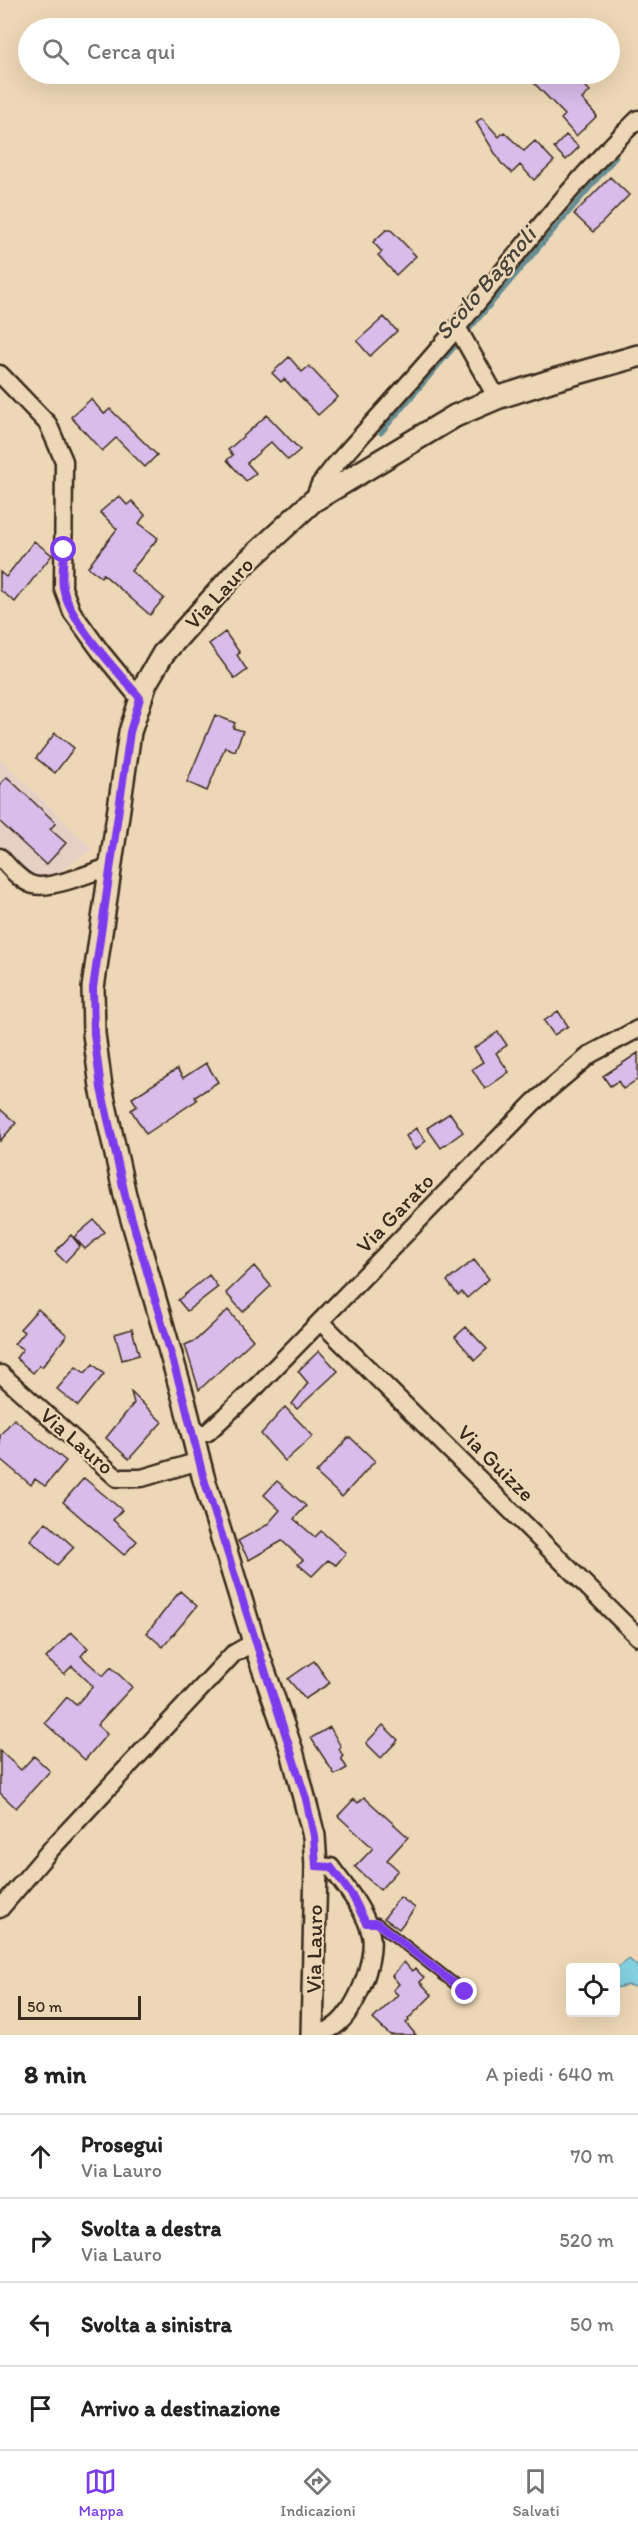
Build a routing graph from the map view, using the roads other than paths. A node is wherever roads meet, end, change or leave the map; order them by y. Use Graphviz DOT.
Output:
graph roads {
  1 [pos="638,119"];
  2 [pos="457,327"];
  3 [pos="638,356"];
  4 [pos="0,374"];
  5 [pos="497,398"];
  6 [pos="314,501"];
  7 [pos="140,698"];
  8 [pos="0,857"];
  9 [pos="111,866"];
  10 [pos="638,1029"];
  11 [pos="321,1322"];
  12 [pos="1,1374"];
  13 [pos="192,1437"];
  14 [pos="199,1461"];
  15 [pos="638,1637"];
  16 [pos="255,1642"];
  17 [pos="316,1866"];
  18 [pos="0,1909"];
  19 [pos="366,1923"];
  20 [pos="465,1992"];
  21 [pos="312,2033"];
  1 -- 2 [label="street, Via Lauro"];
  2 -- 5 [label="street"];
  2 -- 6 [label="street, Via Lauro"];
  3 -- 5 [label="street, Via Lauro"];
  4 -- 7 [label="street"];
  5 -- 6 [label="street, Via Lauro"];
  6 -- 7 [label="street, Via Lauro"];
  7 -- 9 [label="street, Via Lauro"];
  8 -- 9 [label="street"];
  9 -- 13 [label="street, Via Lauro"];
  10 -- 11 [label="street, Via Garato"];
  11 -- 13 [label="street, Via Garato"];
  11 -- 15 [label="street, Via Guizze"];
  12 -- 14 [label="street, Via Lauro"];
  13 -- 14 [label="street, Via Lauro"];
  14 -- 16 [label="street, Via Lauro"];
  16 -- 17 [label="street, Via Lauro"];
  16 -- 18 [label="street"];
  17 -- 19 [label="street, Via Lauro"];
  17 -- 21 [label="street, Via Lauro"];
  19 -- 20 [label="lane"];
  19 -- 21 [label="street, Via Lauro"];
}
